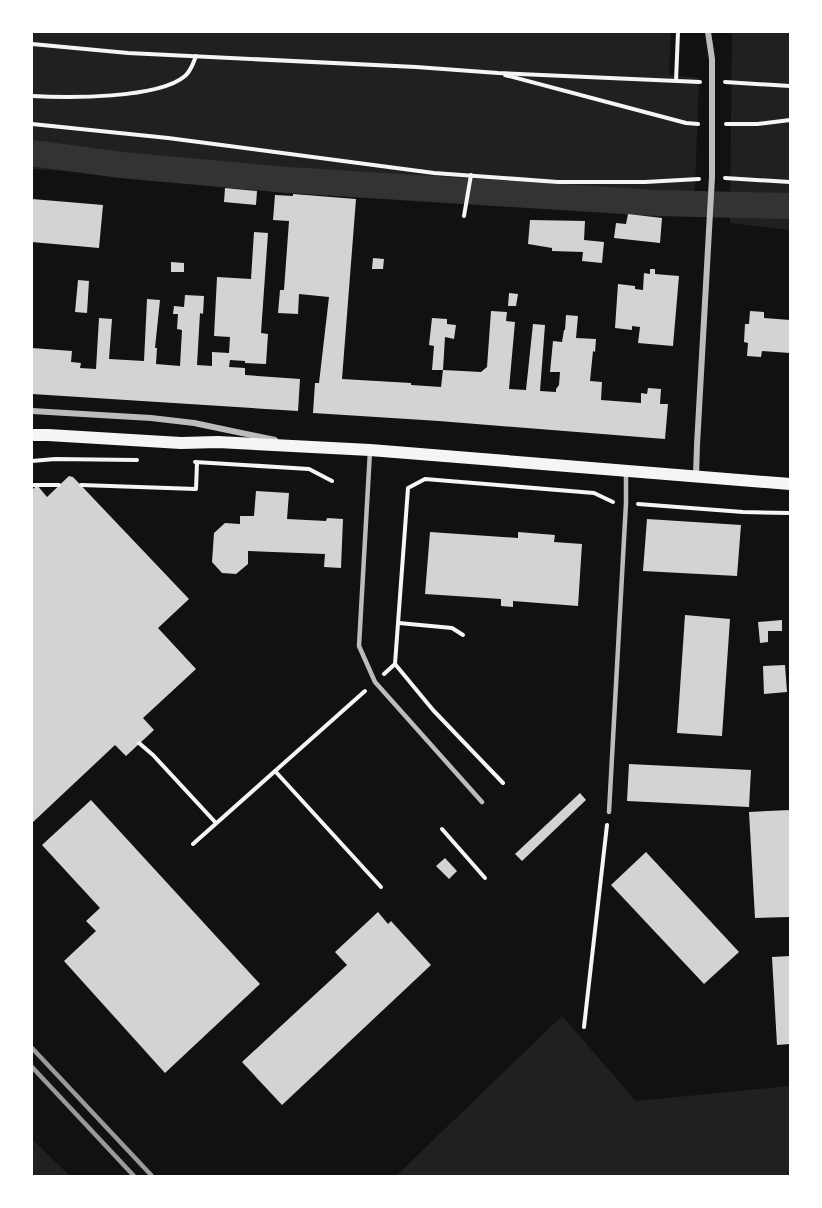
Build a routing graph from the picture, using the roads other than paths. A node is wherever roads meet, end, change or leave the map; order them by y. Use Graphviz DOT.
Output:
graph roads {
  1 [pos="708,32"];
  2 [pos="32,411"];
  3 [pos="32,435"];
  4 [pos="305,447"];
  5 [pos="370,450"];
  6 [pos="626,471"];
  7 [pos="696,476"];
  8 [pos="790,484"];
  9 [pos="482,802"];
  10 [pos="609,812"];
  1 -- 7 [label="street"];
  2 -- 4 [label="street"];
  3 -- 4 [label="main road"];
  4 -- 5 [label="main road"];
  5 -- 6 [label="main road"];
  5 -- 9 [label="lane"];
  6 -- 7 [label="main road"];
  6 -- 10 [label="lane"];
  7 -- 8 [label="main road"];
}
